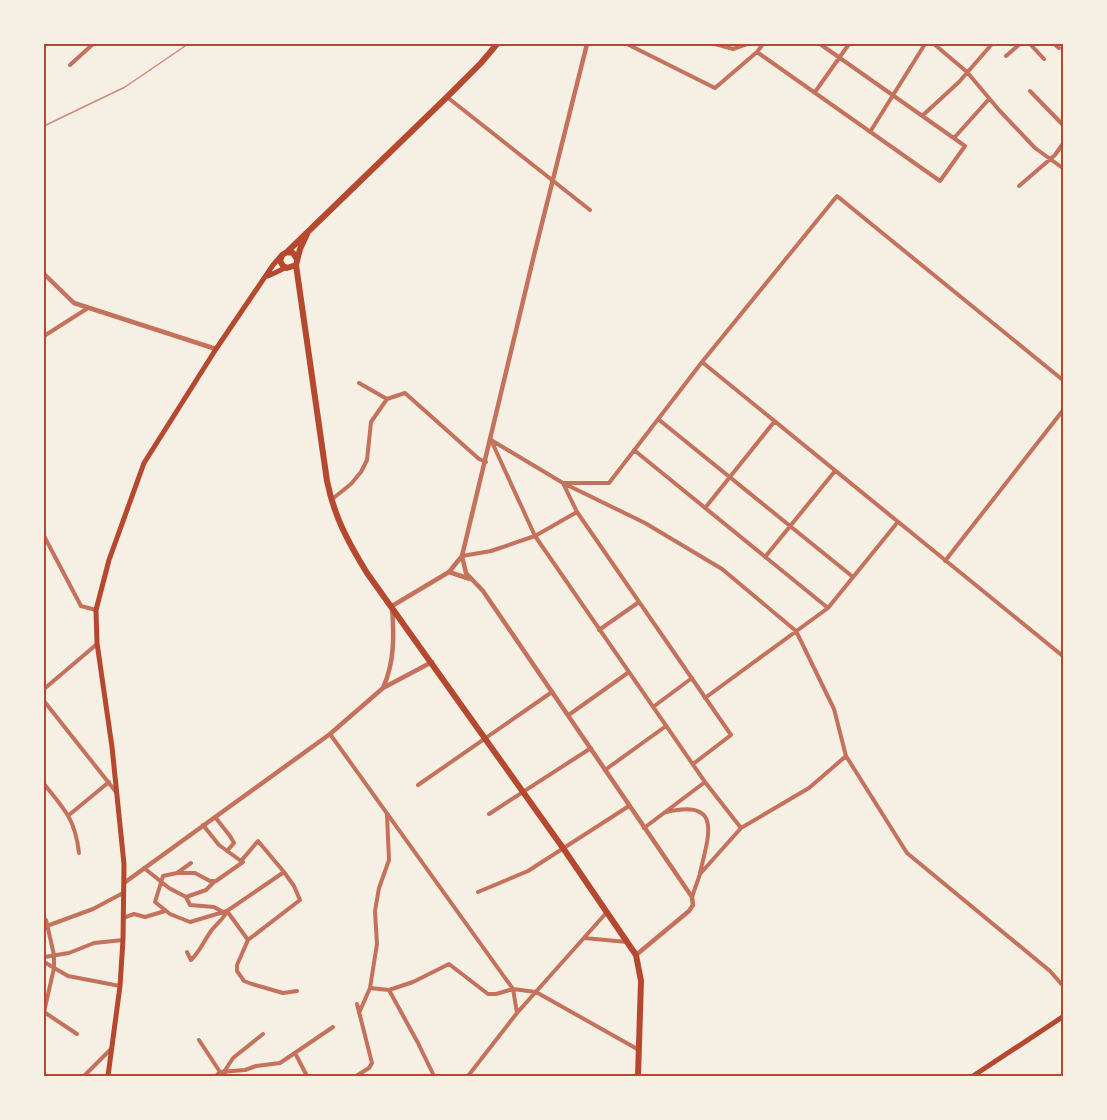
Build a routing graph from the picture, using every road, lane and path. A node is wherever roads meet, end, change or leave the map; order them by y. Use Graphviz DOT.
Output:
graph roads {
  1 [pos="93,44"];
  2 [pos="497,44"];
  3 [pos="587,44"];
  4 [pos="627,44"];
  5 [pos="715,44"];
  6 [pos="747,44"];
  7 [pos="763,44"];
  8 [pos="820,44"];
  9 [pos="849,44"];
  10 [pos="926,44"];
  11 [pos="934,44"];
  12 [pos="992,44"];
  13 [pos="1020,44"];
  14 [pos="1030,44"];
  15 [pos="1054,44"];
  16 [pos="1059,48"];
  17 [pos="757,52"];
  18 [pos="1006,56"];
  19 [pos="839,57"];
  20 [pos="1044,59"];
  21 [pos="70,65"];
  22 [pos="967,72"];
  23 [pos="814,92"];
  24 [pos="1030,92"];
  25 [pos="894,96"];
  26 [pos="447,97"];
  27 [pos="989,99"];
  28 [pos="922,116"];
  29 [pos="1064,126"];
  30 [pos="870,132"];
  31 [pos="954,138"];
  32 [pos="1064,142"];
  33 [pos="1049,159"];
  34 [pos="1064,169"];
  35 [pos="552,181"];
  36 [pos="1019,186"];
  37 [pos="590,210"];
  38 [pos="311,228"];
  39 [pos="284,253"];
  40 [pos="296,262"];
  41 [pos="286,268"];
  42 [pos="44,274"];
  43 [pos="262,281"];
  44 [pos="298,287"];
  45 [pos="88,307"];
  46 [pos="44,336"];
  47 [pos="216,349"];
  48 [pos="702,362"];
  49 [pos="1064,381"];
  50 [pos="359,383"];
  51 [pos="387,399"];
  52 [pos="1064,409"];
  53 [pos="658,419"];
  54 [pos="774,422"];
  55 [pos="491,440"];
  56 [pos="634,450"];
  57 [pos="486,462"];
  58 [pos="835,471"];
  59 [pos="729,477"];
  60 [pos="563,483"];
  61 [pos="331,500"];
  62 [pos="705,508"];
  63 [pos="577,512"];
  64 [pos="897,523"];
  65 [pos="790,526"];
  66 [pos="44,536"];
  67 [pos="535,536"];
  68 [pos="46,546"];
  69 [pos="462,556"];
  70 [pos="765,557"];
  71 [pos="945,561"];
  72 [pos="449,572"];
  73 [pos="853,577"];
  74 [pos="472,580"];
  75 [pos="639,602"];
  76 [pos="392,606"];
  77 [pos="828,608"];
  78 [pos="96,610"];
  79 [pos="599,630"];
  80 [pos="796,631"];
  81 [pos="97,644"];
  82 [pos="1064,657"];
  83 [pos="432,662"];
  84 [pos="629,672"];
  85 [pos="389,675"];
  86 [pos="692,678"];
  87 [pos="398,680"];
  88 [pos="383,688"];
  89 [pos="44,689"];
  90 [pos="552,692"];
  91 [pos="705,698"];
  92 [pos="44,701"];
  93 [pos="653,706"];
  94 [pos="570,714"];
  95 [pos="666,726"];
  96 [pos="330,734"];
  97 [pos="485,738"];
  98 [pos="591,748"];
  99 [pos="846,756"];
  100 [pos="693,764"];
  101 [pos="605,770"];
  102 [pos="109,782"];
  103 [pos="705,782"];
  104 [pos="44,784"];
  105 [pos="418,785"];
  106 [pos="523,792"];
  107 [pos="117,793"];
  108 [pos="629,806"];
  109 [pos="666,812"];
  110 [pos="387,814"];
  111 [pos="489,814"];
  112 [pos="69,815"];
  113 [pos="215,816"];
  114 [pos="202,825"];
  115 [pos="644,828"];
  116 [pos="741,828"];
  117 [pos="563,848"];
  118 [pos="227,851"];
  119 [pos="79,853"];
  120 [pos="241,861"];
  121 [pos="191,863"];
  122 [pos="144,868"];
  123 [pos="284,872"];
  124 [pos="177,873"];
  125 [pos="700,874"];
  126 [pos="215,881"];
  127 [pos="124,883"];
  128 [pos="162,883"];
  129 [pos="478,892"];
  130 [pos="123,893"];
  131 [pos="186,897"];
  132 [pos="692,897"];
  133 [pos="165,911"];
  134 [pos="225,912"];
  135 [pos="607,912"];
  136 [pos="123,919"];
  137 [pos="46,920"];
  138 [pos="46,927"];
  139 [pos="584,938"];
  140 [pos="123,940"];
  141 [pos="248,940"];
  142 [pos="627,942"];
  143 [pos="187,952"];
  144 [pos="54,955"];
  145 [pos="636,956"];
  146 [pos="44,957"];
  147 [pos="44,962"];
  148 [pos="54,968"];
  149 [pos="120,986"];
  150 [pos="1064,987"];
  151 [pos="370,988"];
  152 [pos="513,989"];
  153 [pos="389,990"];
  154 [pos="297,991"];
  155 [pos="536,992"];
  156 [pos="357,1004"];
  157 [pos="44,1012"];
  158 [pos="359,1013"];
  159 [pos="517,1013"];
  160 [pos="1064,1016"];
  161 [pos="333,1027"];
  162 [pos="78,1034"];
  163 [pos="263,1034"];
  164 [pos="199,1040"];
  165 [pos="113,1047"];
  166 [pos="640,1050"];
  167 [pos="295,1053"];
  168 [pos="222,1074"];
  169 [pos="84,1077"];
  170 [pos="108,1077"];
  171 [pos="307,1077"];
  172 [pos="356,1077"];
  173 [pos="434,1077"];
  174 [pos="468,1077"];
  175 [pos="638,1077"];
  176 [pos="973,1077"];
  1 -- 21 [label="street"];
  2 -- 26 [label="highway"];
  3 -- 35 [label="street"];
  4 -- 17 [label="street"];
  5 -- 6 [label="street"];
  7 -- 17 [label="street"];
  8 -- 19 [label="street"];
  9 -- 19 [label="street"];
  10 -- 25 [label="street"];
  11 -- 22 [label="street"];
  12 -- 22 [label="street"];
  13 -- 18 [label="street"];
  14 -- 20 [label="street"];
  15 -- 16 [label="street"];
  17 -- 23 [label="street"];
  19 -- 23 [label="street"];
  19 -- 25 [label="street"];
  22 -- 27 [label="street"];
  22 -- 28 [label="street"];
  23 -- 30 [label="street"];
  24 -- 29 [label="street"];
  25 -- 28 [label="street"];
  25 -- 30 [label="street"];
  26 -- 35 [label="street"];
  26 -- 38 [label="highway"];
  27 -- 31 [label="street"];
  27 -- 33 [label="street"];
  28 -- 31 [label="street"];
  30 -- 31 [label="street"];
  32 -- 33 [label="street"];
  33 -- 34 [label="street"];
  33 -- 36 [label="street"];
  35 -- 37 [label="street"];
  35 -- 55 [label="street"];
  38 -- 39 [label="highway"];
  38 -- 40 [label="highway"];
  39 -- 40 [label="highway"];
  39 -- 41 [label="highway"];
  39 -- 43 [label="main road"];
  40 -- 41 [label="highway"];
  40 -- 44 [label="highway"];
  41 -- 43 [label="main road"];
  41 -- 44 [label="highway"];
  42 -- 45 [label="street"];
  43 -- 47 [label="main road"];
  44 -- 61 [label="highway"];
  45 -- 46 [label="street"];
  45 -- 47 [label="street"];
  47 -- 78 [label="main road"];
  48 -- 49 [label="street"];
  48 -- 53 [label="street"];
  48 -- 54 [label="street"];
  50 -- 51 [label="street"];
  51 -- 57 [label="street"];
  51 -- 61 [label="street"];
  52 -- 71 [label="street"];
  53 -- 56 [label="street"];
  53 -- 59 [label="street"];
  54 -- 58 [label="street"];
  54 -- 59 [label="street"];
  55 -- 57 [label="street"];
  55 -- 60 [label="street"];
  55 -- 67 [label="street"];
  56 -- 60 [label="street"];
  56 -- 62 [label="street"];
  57 -- 69 [label="street"];
  58 -- 64 [label="street"];
  58 -- 65 [label="street"];
  59 -- 62 [label="street"];
  59 -- 65 [label="street"];
  60 -- 63 [label="street"];
  60 -- 80 [label="street"];
  61 -- 76 [label="highway"];
  62 -- 70 [label="street"];
  63 -- 67 [label="street"];
  63 -- 75 [label="street"];
  64 -- 71 [label="street"];
  64 -- 73 [label="street"];
  65 -- 70 [label="street"];
  65 -- 73 [label="street"];
  66 -- 68 [label="street"];
  67 -- 69 [label="street"];
  67 -- 79 [label="street"];
  68 -- 78 [label="street"];
  69 -- 72 [label="street"];
  69 -- 74 [label="street"];
  70 -- 77 [label="street"];
  71 -- 82 [label="street"];
  72 -- 74 [label="street"];
  72 -- 76 [label="street"];
  73 -- 77 [label="street"];
  74 -- 90 [label="street"];
  75 -- 79 [label="street"];
  75 -- 86 [label="street"];
  76 -- 83 [label="highway"];
  76 -- 85 [label="street"];
  77 -- 80 [label="street"];
  78 -- 81 [label="main road"];
  79 -- 84 [label="street"];
  80 -- 91 [label="street"];
  80 -- 99 [label="street"];
  81 -- 89 [label="street"];
  81 -- 107 [label="main road"];
  83 -- 87 [label="street"];
  83 -- 97 [label="highway"];
  84 -- 93 [label="street"];
  84 -- 94 [label="street"];
  85 -- 87 [label="street"];
  85 -- 88 [label="street"];
  86 -- 91 [label="street"];
  86 -- 93 [label="street"];
  87 -- 88 [label="street"];
  88 -- 96 [label="street"];
  90 -- 97 [label="street"];
  90 -- 98 [label="street"];
  91 -- 100 [label="street"];
  92 -- 102 [label="street"];
  93 -- 95 [label="street"];
  95 -- 100 [label="street"];
  95 -- 101 [label="street"];
  96 -- 110 [label="street"];
  96 -- 113 [label="street"];
  97 -- 105 [label="street"];
  97 -- 106 [label="highway"];
  98 -- 101 [label="street"];
  98 -- 106 [label="street"];
  99 -- 116 [label="street"];
  99 -- 150 [label="street"];
  100 -- 103 [label="street"];
  101 -- 108 [label="street"];
  102 -- 107 [label="street"];
  102 -- 112 [label="street"];
  103 -- 109 [label="street"];
  103 -- 116 [label="street"];
  104 -- 112 [label="street"];
  106 -- 111 [label="street"];
  106 -- 117 [label="highway"];
  107 -- 127 [label="main road"];
  108 -- 115 [label="street"];
  108 -- 117 [label="street"];
  109 -- 115 [label="street"];
  109 -- 125 [label="street"];
  110 -- 151 [label="street"];
  110 -- 152 [label="street"];
  112 -- 119 [label="street"];
  113 -- 114 [label="street"];
  113 -- 118 [label="street"];
  114 -- 118 [label="street"];
  114 -- 122 [label="street"];
  115 -- 132 [label="street"];
  116 -- 125 [label="street"];
  117 -- 129 [label="street"];
  117 -- 135 [label="highway"];
  118 -- 120 [label="street"];
  120 -- 123 [label="street"];
  120 -- 126 [label="street"];
  121 -- 124 [label="street"];
  122 -- 127 [label="street"];
  122 -- 128 [label="street"];
  123 -- 134 [label="street"];
  123 -- 141 [label="street"];
  124 -- 126 [label="street"];
  124 -- 128 [label="street"];
  125 -- 132 [label="street"];
  126 -- 131 [label="street"];
  127 -- 130 [label="main road"];
  128 -- 131 [label="street"];
  128 -- 133 [label="street"];
  130 -- 136 [label="main road"];
  130 -- 138 [label="street"];
  131 -- 134 [label="street"];
  132 -- 145 [label="street"];
  133 -- 134 [label="street"];
  133 -- 136 [label="street"];
  134 -- 141 [label="street"];
  134 -- 143 [label="street"];
  135 -- 139 [label="street"];
  135 -- 142 [label="highway"];
  136 -- 140 [label="main road"];
  137 -- 138 [label="street"];
  138 -- 144 [label="street"];
  139 -- 142 [label="street"];
  139 -- 155 [label="street"];
  140 -- 144 [label="street"];
  140 -- 149 [label="main road"];
  141 -- 154 [label="street"];
  142 -- 145 [label="highway"];
  144 -- 146 [label="street"];
  144 -- 148 [label="street"];
  145 -- 166 [label="highway"];
  147 -- 148 [label="street"];
  148 -- 149 [label="street"];
  148 -- 157 [label="street"];
  149 -- 165 [label="main road"];
  151 -- 153 [label="street"];
  151 -- 158 [label="street"];
  152 -- 153 [label="street"];
  152 -- 155 [label="street"];
  152 -- 159 [label="street"];
  153 -- 173 [label="street"];
  155 -- 159 [label="street"];
  155 -- 166 [label="street"];
  156 -- 158 [label="street"];
  157 -- 162 [label="street"];
  158 -- 172 [label="street"];
  159 -- 174 [label="street"];
  160 -- 176 [label="main road"];
  161 -- 167 [label="street"];
  163 -- 168 [label="street"];
  164 -- 168 [label="street"];
  165 -- 169 [label="street"];
  165 -- 170 [label="main road"];
  166 -- 175 [label="highway"];
  167 -- 168 [label="street"];
  167 -- 171 [label="street"];
}
